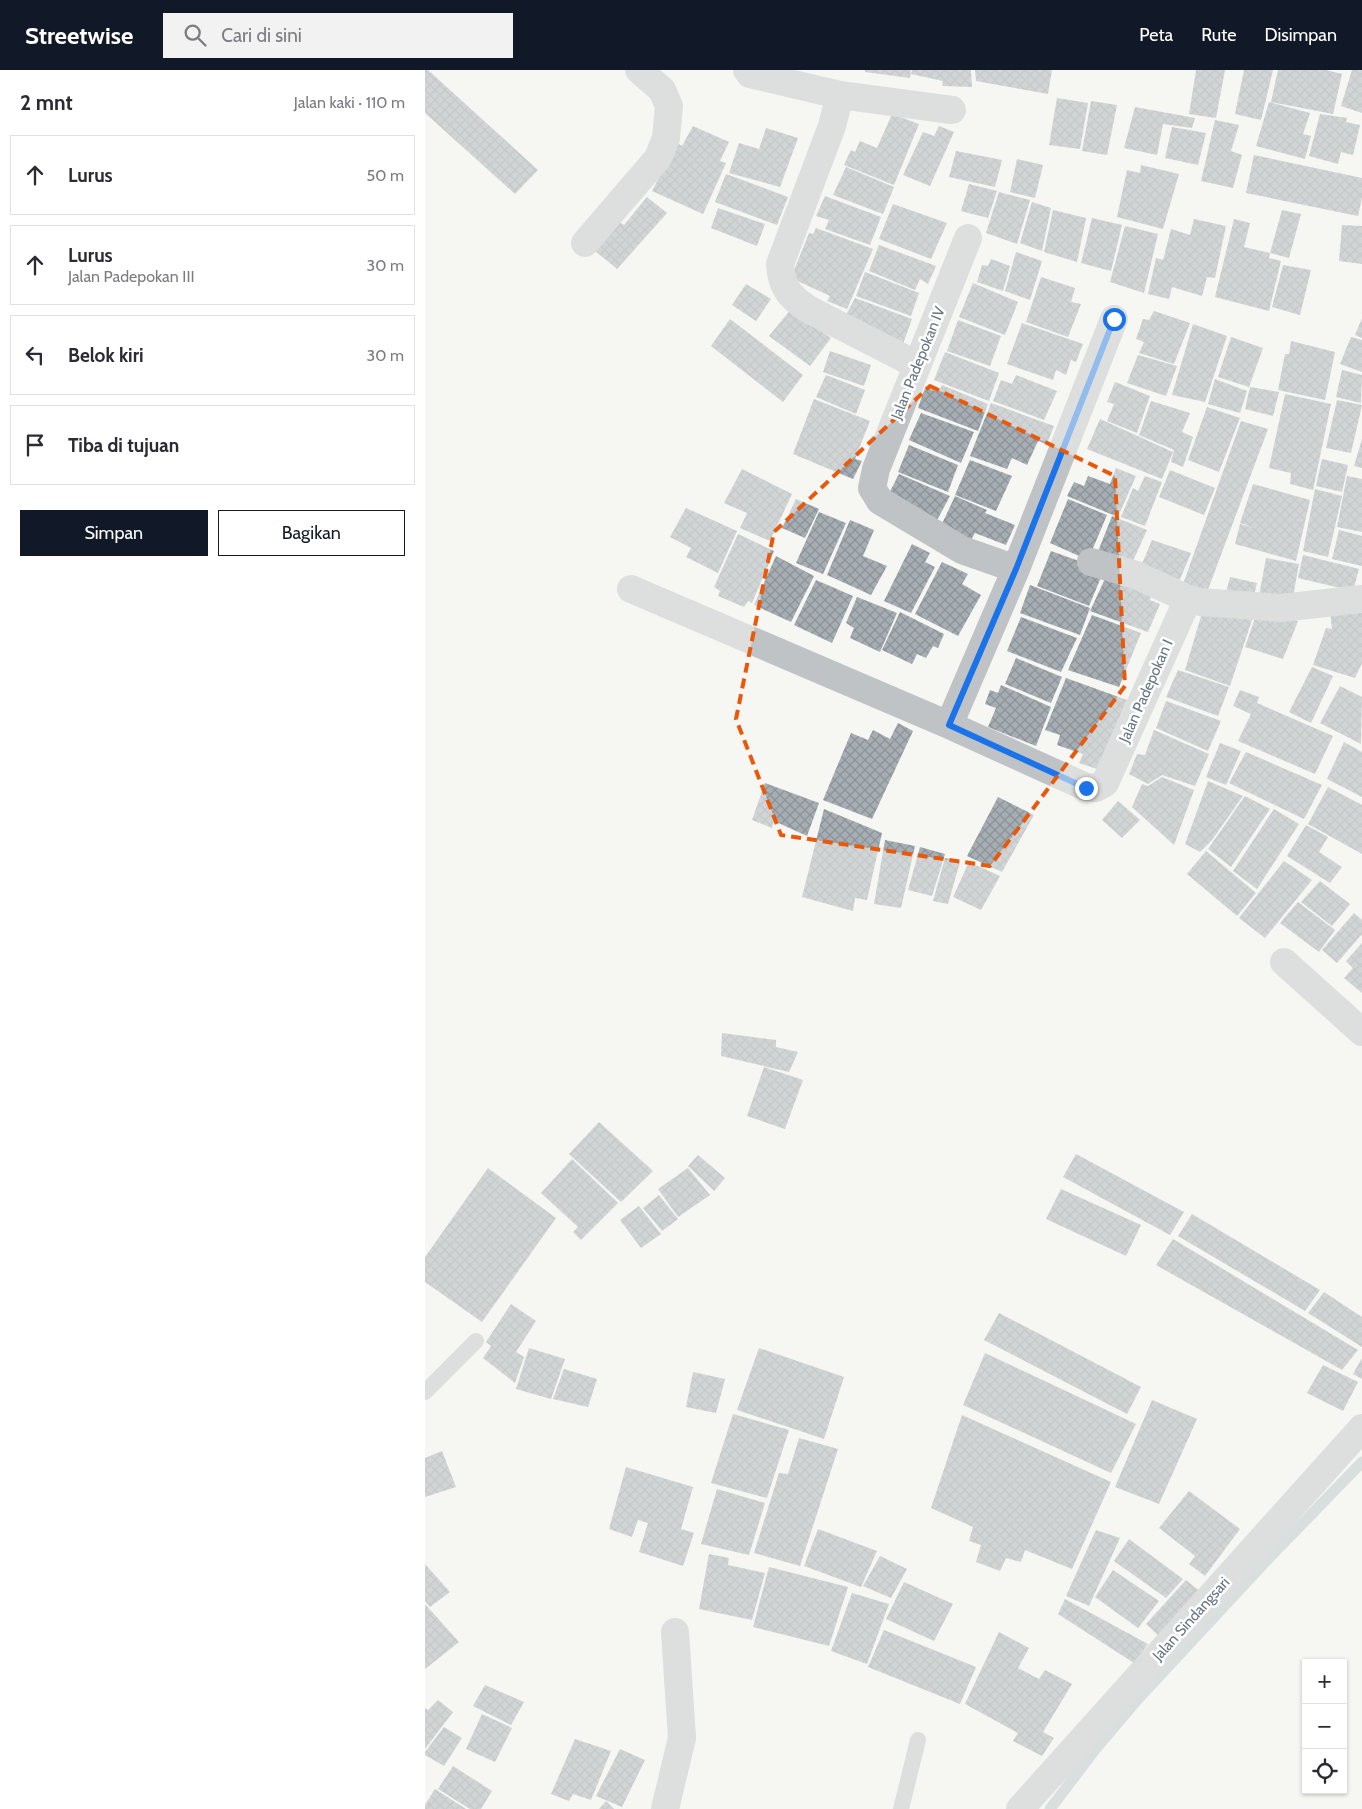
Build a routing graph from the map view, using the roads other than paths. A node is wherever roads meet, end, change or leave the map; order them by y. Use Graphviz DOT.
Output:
graph roads {
  1 [pos="639,70"];
  2 [pos="747,70"];
  3 [pos="840,95"];
  4 [pos="952,110"];
  5 [pos="968,238"];
  6 [pos="585,243"];
  7 [pos="1114,319"];
  8 [pos="917,366"];
  9 [pos="1091,562"];
  10 [pos="1016,569"];
  11 [pos="631,589"];
  12 [pos="1188,599"];
  13 [pos="1362,599"];
  14 [pos="949,725"];
  15 [pos="1284,962"];
  16 [pos="1362,1032"];
  17 [pos="476,1341"];
  18 [pos="425,1392"];
  19 [pos="1362,1428"];
  20 [pos="675,1632"];
  21 [pos="918,1740"];
  22 [pos="665,1809"];
  23 [pos="901,1809"];
  24 [pos="1020,1809"];
  1 -- 6 [label="street"];
  2 -- 3 [label="street"];
  3 -- 4 [label="street"];
  3 -- 8 [label="street"];
  5 -- 8 [label="street, Jalan Padepokan IV"];
  7 -- 10 [label="street"];
  8 -- 10 [label="street, Jalan Padepokan IV"];
  9 -- 12 [label="street"];
  10 -- 14 [label="street"];
  11 -- 14 [label="street"];
  12 -- 13 [label="street"];
  12 -- 14 [label="street, Jalan Padepokan I"];
  15 -- 16 [label="street"];
  17 -- 18 [label="lane"];
  19 -- 24 [label="street, Jalan Sindangsari"];
  20 -- 22 [label="street"];
  21 -- 23 [label="lane"];
}
